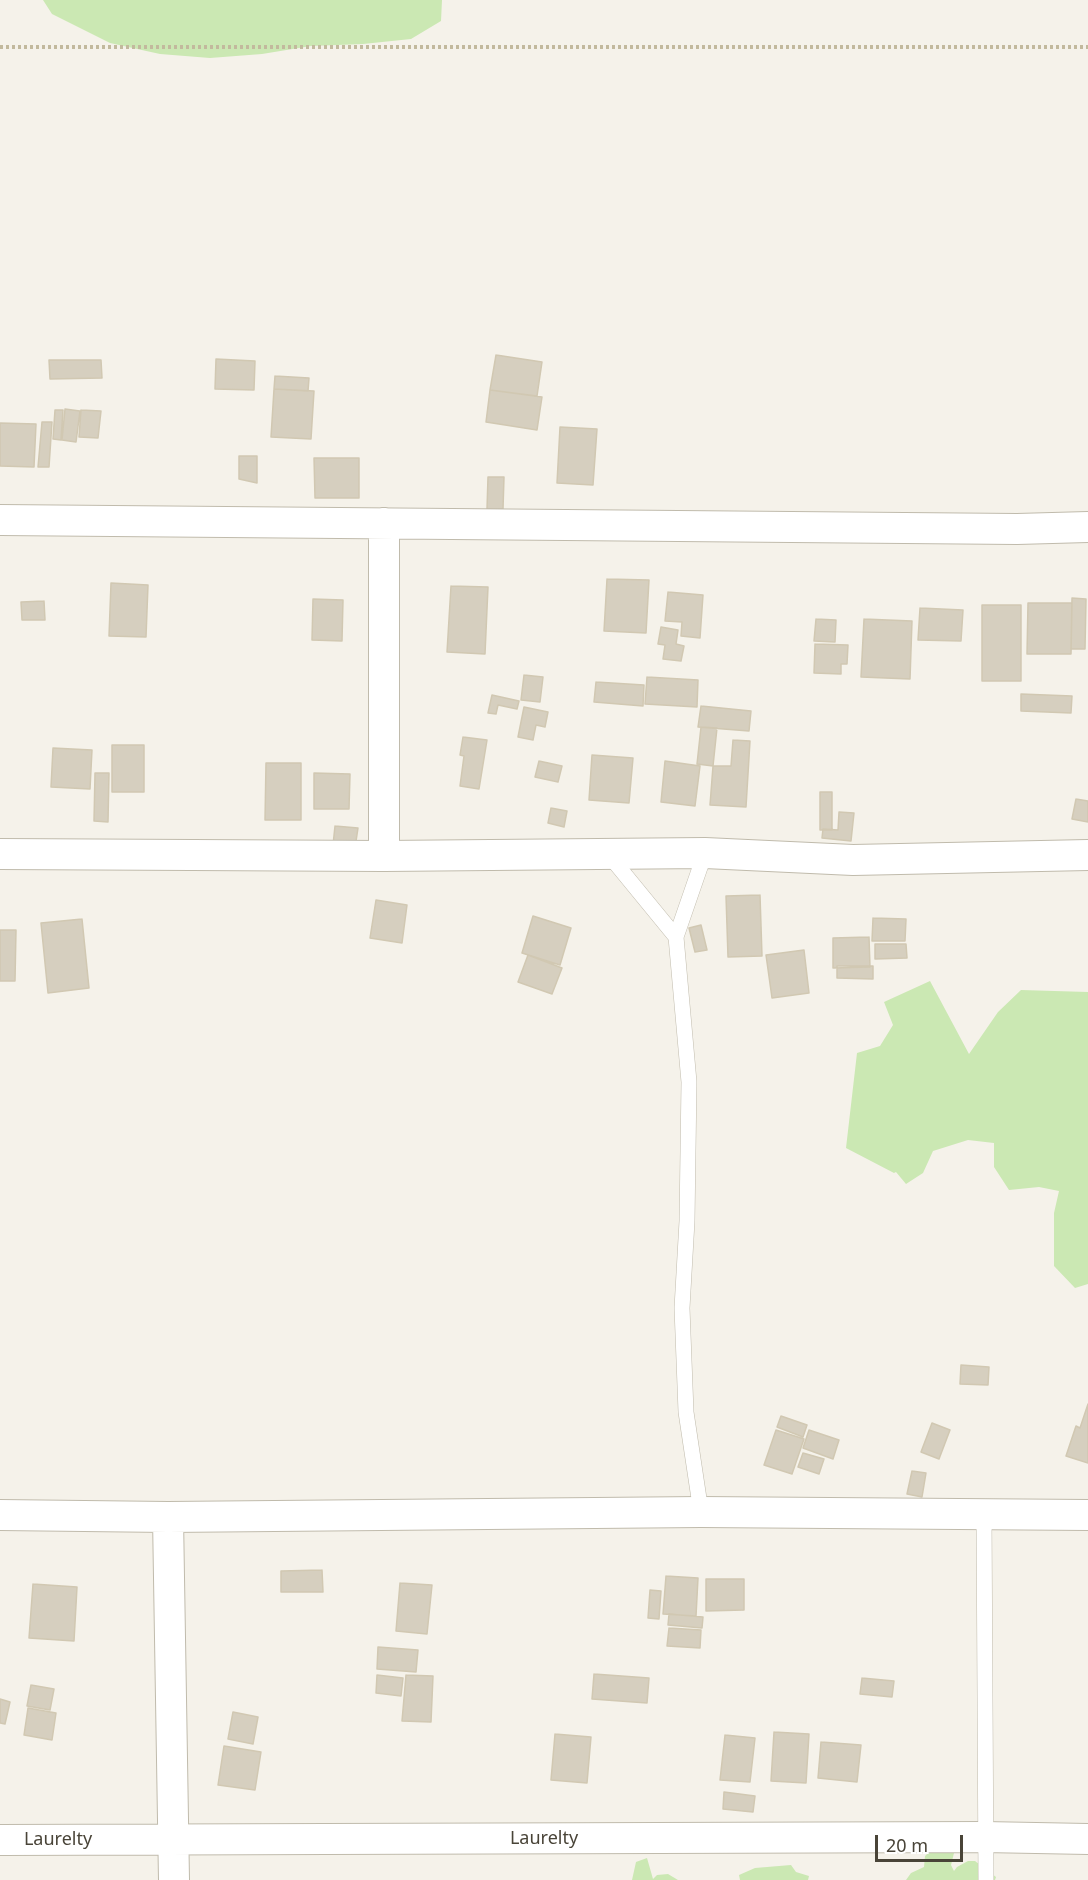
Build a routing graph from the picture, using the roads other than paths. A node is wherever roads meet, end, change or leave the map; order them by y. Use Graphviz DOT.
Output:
graph roads {
  1 [pos="0,520"];
  2 [pos="384,523"];
  3 [pos="1088,527"];
  4 [pos="705,853"];
  5 [pos="0,854"];
  6 [pos="608,854"];
  7 [pos="1088,855"];
  8 [pos="384,856"];
  9 [pos="676,937"];
  10 [pos="701,1512"];
  11 [pos="984,1513"];
  12 [pos="0,1515"];
  13 [pos="1088,1515"];
  14 [pos="168,1517"];
  15 [pos="984,1838"];
  16 [pos="1088,1839"];
  17 [pos="0,1840"];
  18 [pos="174,1841"];
  19 [pos="174,1880"];
  20 [pos="986,1880"];
  1 -- 2 [label="street"];
  2 -- 3 [label="street"];
  2 -- 8 [label="street"];
  4 -- 6 [label="street"];
  4 -- 7 [label="street"];
  4 -- 9 [label="lane"];
  5 -- 8 [label="street"];
  6 -- 8 [label="street"];
  6 -- 9 [label="lane"];
  9 -- 10 [label="lane"];
  10 -- 11 [label="street"];
  10 -- 14 [label="street"];
  11 -- 13 [label="street"];
  11 -- 15 [label="lane"];
  12 -- 14 [label="street"];
  14 -- 18 [label="street"];
  15 -- 16 [label="street, Laurelty"];
  15 -- 18 [label="street, Laurelty"];
  15 -- 20 [label="lane"];
  17 -- 18 [label="street, Laurelty"];
  18 -- 19 [label="street"];
}
